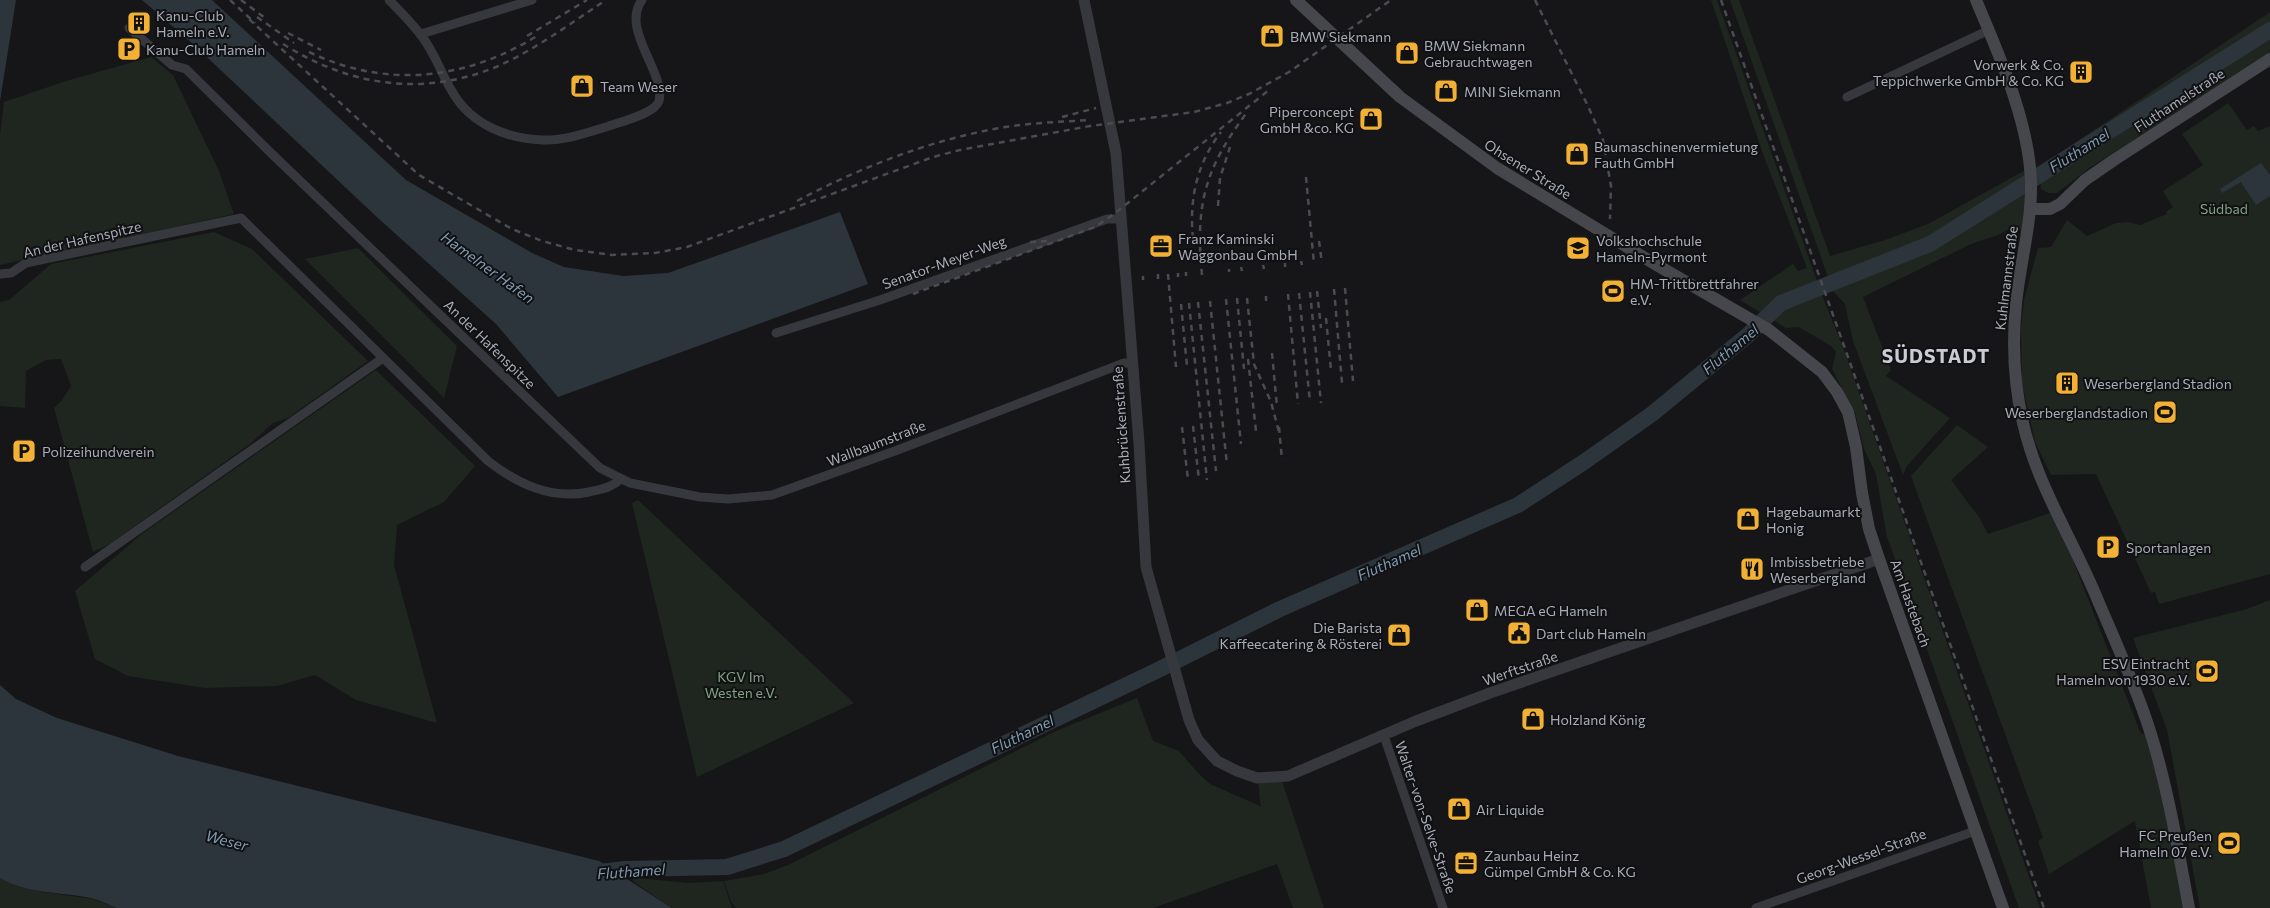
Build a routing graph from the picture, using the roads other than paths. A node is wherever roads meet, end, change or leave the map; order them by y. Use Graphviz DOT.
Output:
graph roads {
  1 [pos="390,0"];
  2 [pos="532,0"];
  3 [pos="642,0"];
  4 [pos="1084,0"];
  5 [pos="1296,0"];
  6 [pos="1976,0"];
  7 [pos="129,28"];
  8 [pos="1989,30"];
  9 [pos="421,34"];
  10 [pos="2270,59"];
  11 [pos="1847,97"];
  12 [pos="2030,203"];
  13 [pos="1120,218"];
  14 [pos="0,274"];
  15 [pos="1769,330"];
  16 [pos="776,333"];
  17 [pos="382,358"];
  18 [pos="1132,362"];
  19 [pos="621,479"];
  20 [pos="1879,559"];
  21 [pos="85,567"];
  22 [pos="1384,736"];
  23 [pos="1288,776"];
  24 [pos="1975,831"];
  25 [pos="1443,908"];
  26 [pos="1756,908"];
  27 [pos="2003,908"];
  28 [pos="2189,908"];
  1 -- 9 [label="street"];
  2 -- 9 [label="street"];
  3 -- 9 [label="street"];
  4 -- 13 [label="street, Kuhbrückenstraße"];
  5 -- 15 [label="main road, Ohsener Straße"];
  6 -- 8 [label="main road, Kuhlmannstraße"];
  7 -- 19 [label="street, An der Hafenspitze"];
  8 -- 11 [label="street"];
  8 -- 12 [label="main road, Kuhlmannstraße"];
  10 -- 12 [label="main road, Fluthamelstraße"];
  12 -- 28 [label="main road, Kuhlmannstraße"];
  13 -- 16 [label="street, Senator-Meyer-Weg"];
  13 -- 18 [label="street, Kuhbrückenstraße"];
  14 -- 17 [label="street, An der Hafenspitze"];
  15 -- 20 [label="main road, Am Hastebach"];
  17 -- 19 [label="street, An der Hafenspitze"];
  17 -- 21 [label="street"];
  18 -- 19 [label="street, Wallbaumstraße"];
  18 -- 23 [label="street, Kuhbrückenstraße"];
  20 -- 22 [label="street, Werftstraße"];
  20 -- 24 [label="main road, Am Hastebach"];
  22 -- 23 [label="street, Werftstraße"];
  22 -- 25 [label="street, Walter-von-Selve-Straße"];
  24 -- 26 [label="street, Georg-Wessel-Straße"];
  24 -- 27 [label="main road, Am Hastebach"];
}
